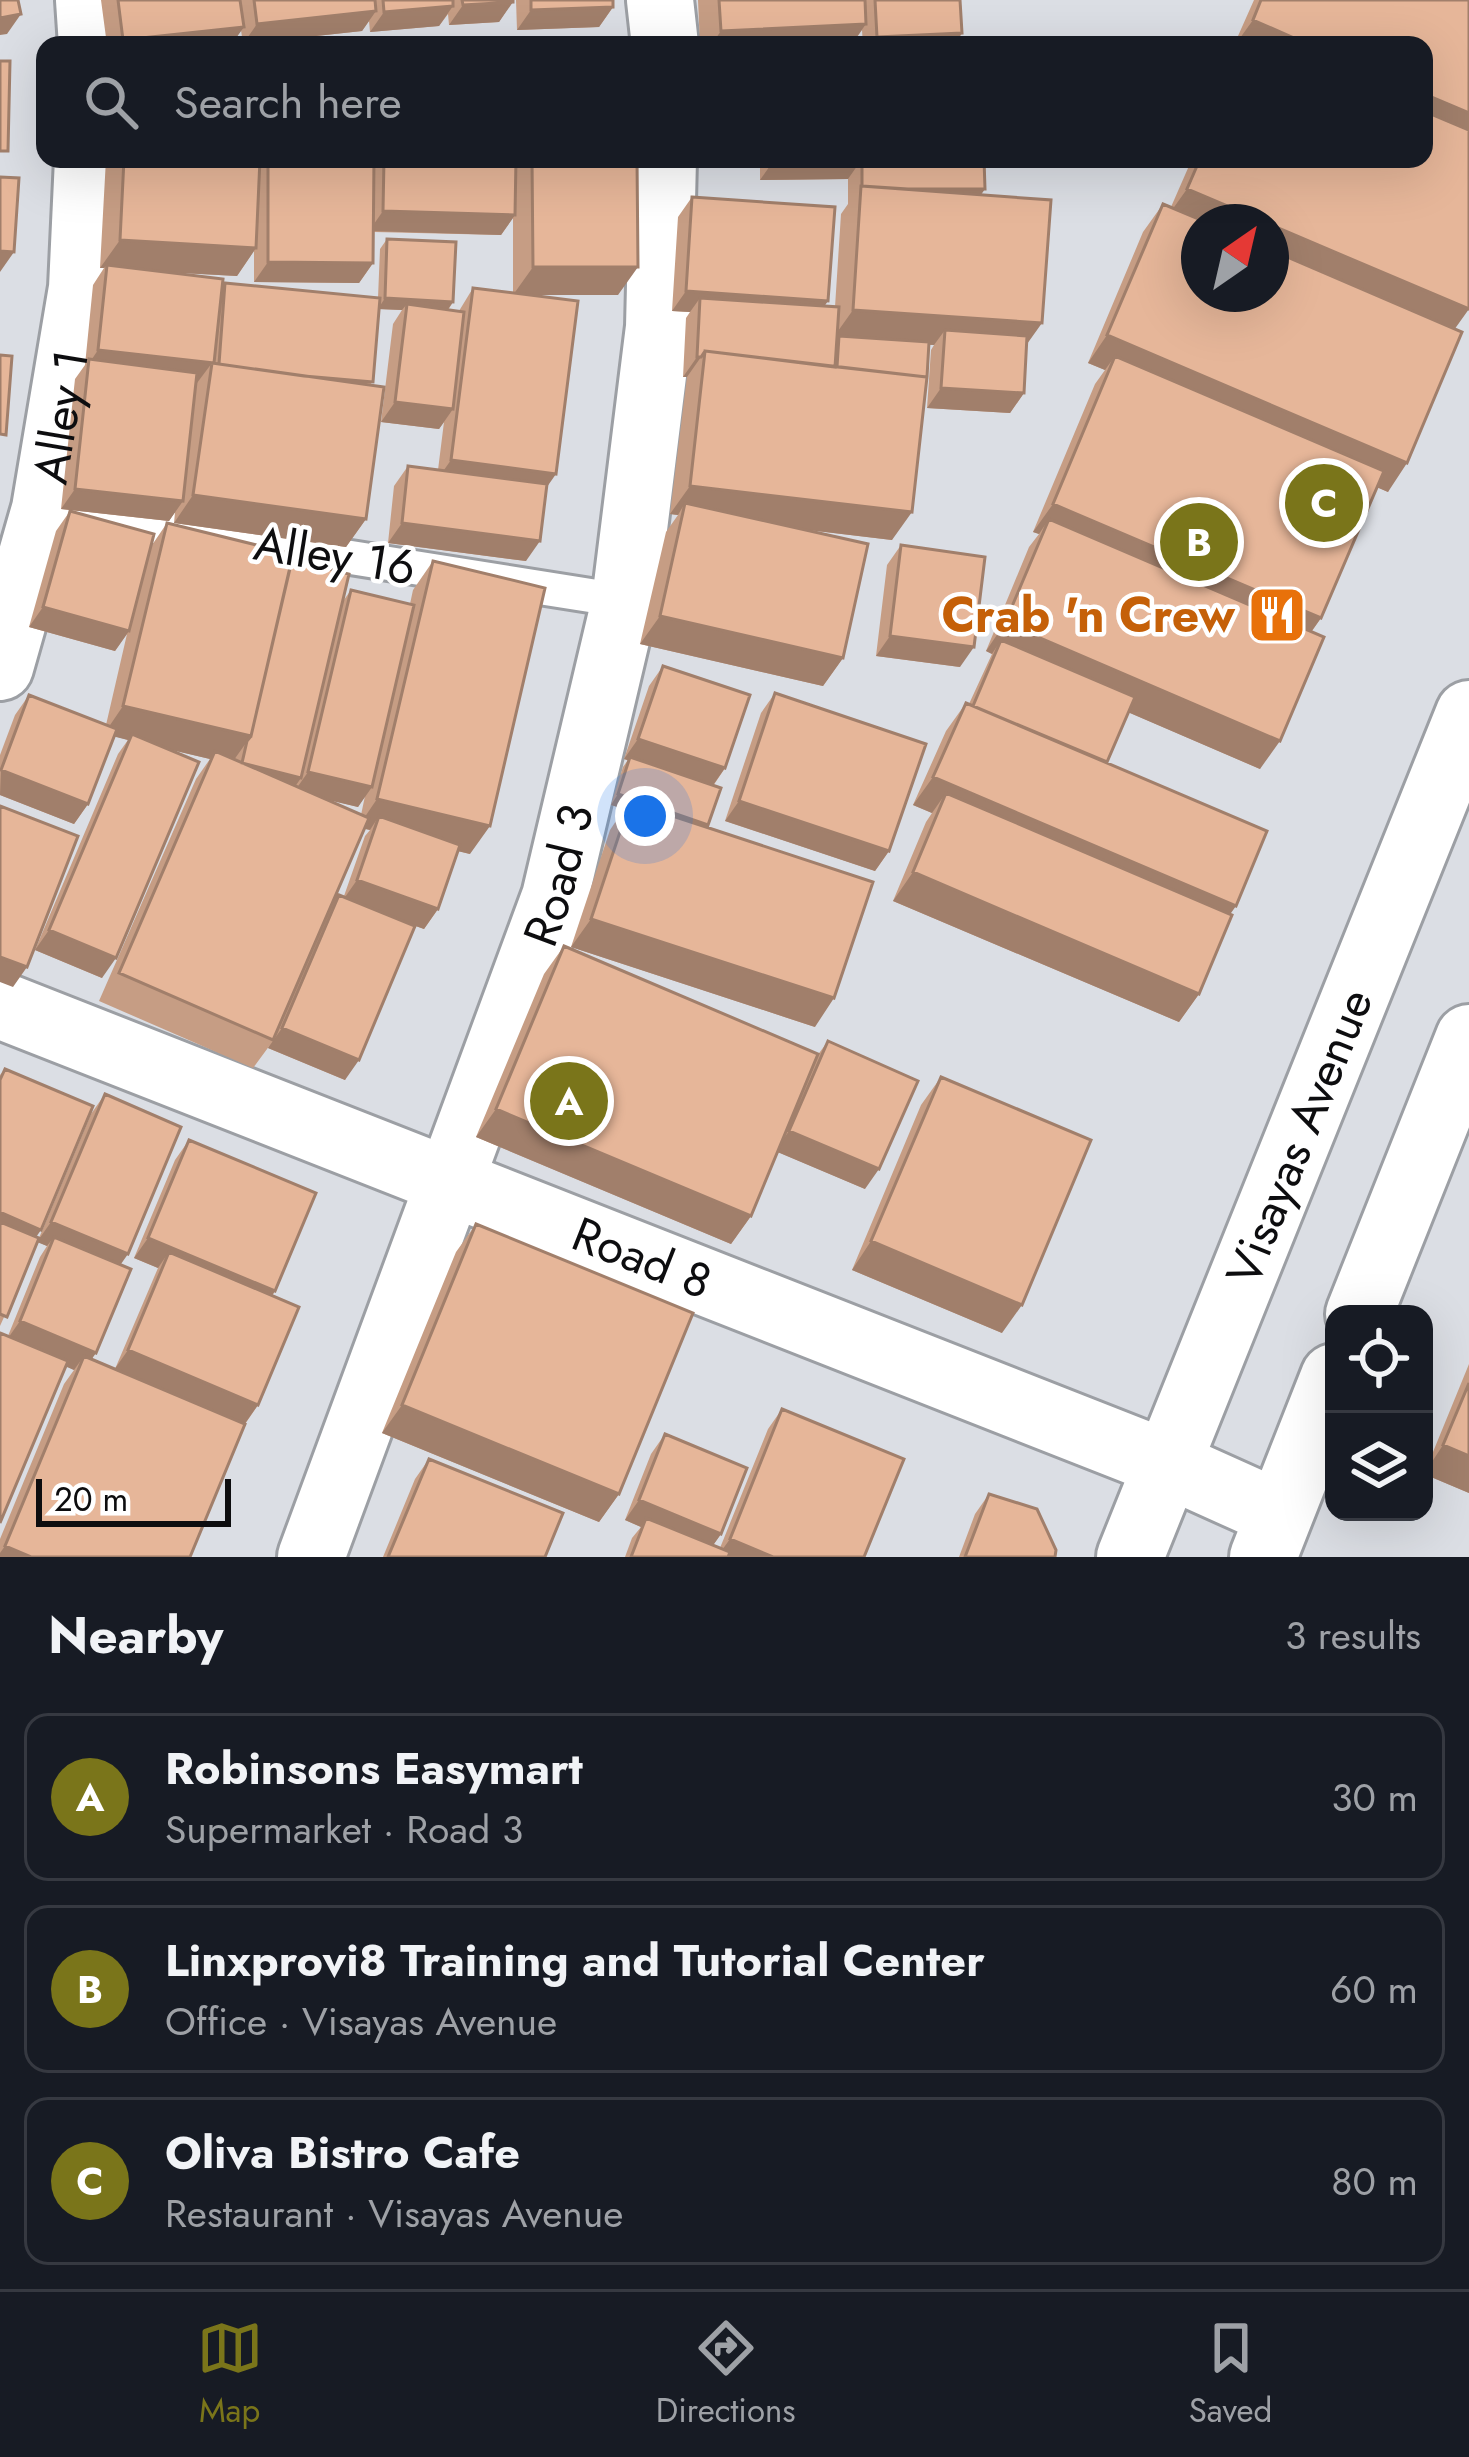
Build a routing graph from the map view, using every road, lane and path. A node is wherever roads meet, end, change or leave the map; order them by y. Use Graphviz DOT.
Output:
graph roads {
  1 [pos="89,0"];
  2 [pos="660,0"];
  3 [pos="91,36"];
  4 [pos="664,36"];
  5 [pos="88,168"];
  6 [pos="663,168"];
  7 [pos="45,509"];
  8 [pos="625,602"];
  9 [pos="0,667"];
  10 [pos="1469,714"];
  11 [pos="0,1005"];
  12 [pos="1469,1038"];
  13 [pos="451,1182"];
  14 [pos="1363,1305"];
  15 [pos="1325,1400"];
  16 [pos="1170,1465"];
  17 [pos="1271,1536"];
  18 [pos="311,1557"];
  19 [pos="1130,1557"];
  1 -- 3 [label="street"];
  2 -- 4 [label="street"];
  5 -- 7 [label="street, Alley 1"];
  6 -- 8 [label="street, Road 3"];
  7 -- 8 [label="lane, Alley 16"];
  7 -- 9 [label="street, Alley 1"];
  8 -- 13 [label="street, Road 3"];
  10 -- 16 [label="street, Visayas Avenue"];
  11 -- 13 [label="street, Road 8"];
  12 -- 14 [label="street"];
  13 -- 16 [label="street, Road 8"];
  13 -- 18 [label="street, Road 3"];
  15 -- 17 [label="street"];
  16 -- 17 [label="street, Road 8"];
  16 -- 19 [label="street, Visayas Avenue"];
}
